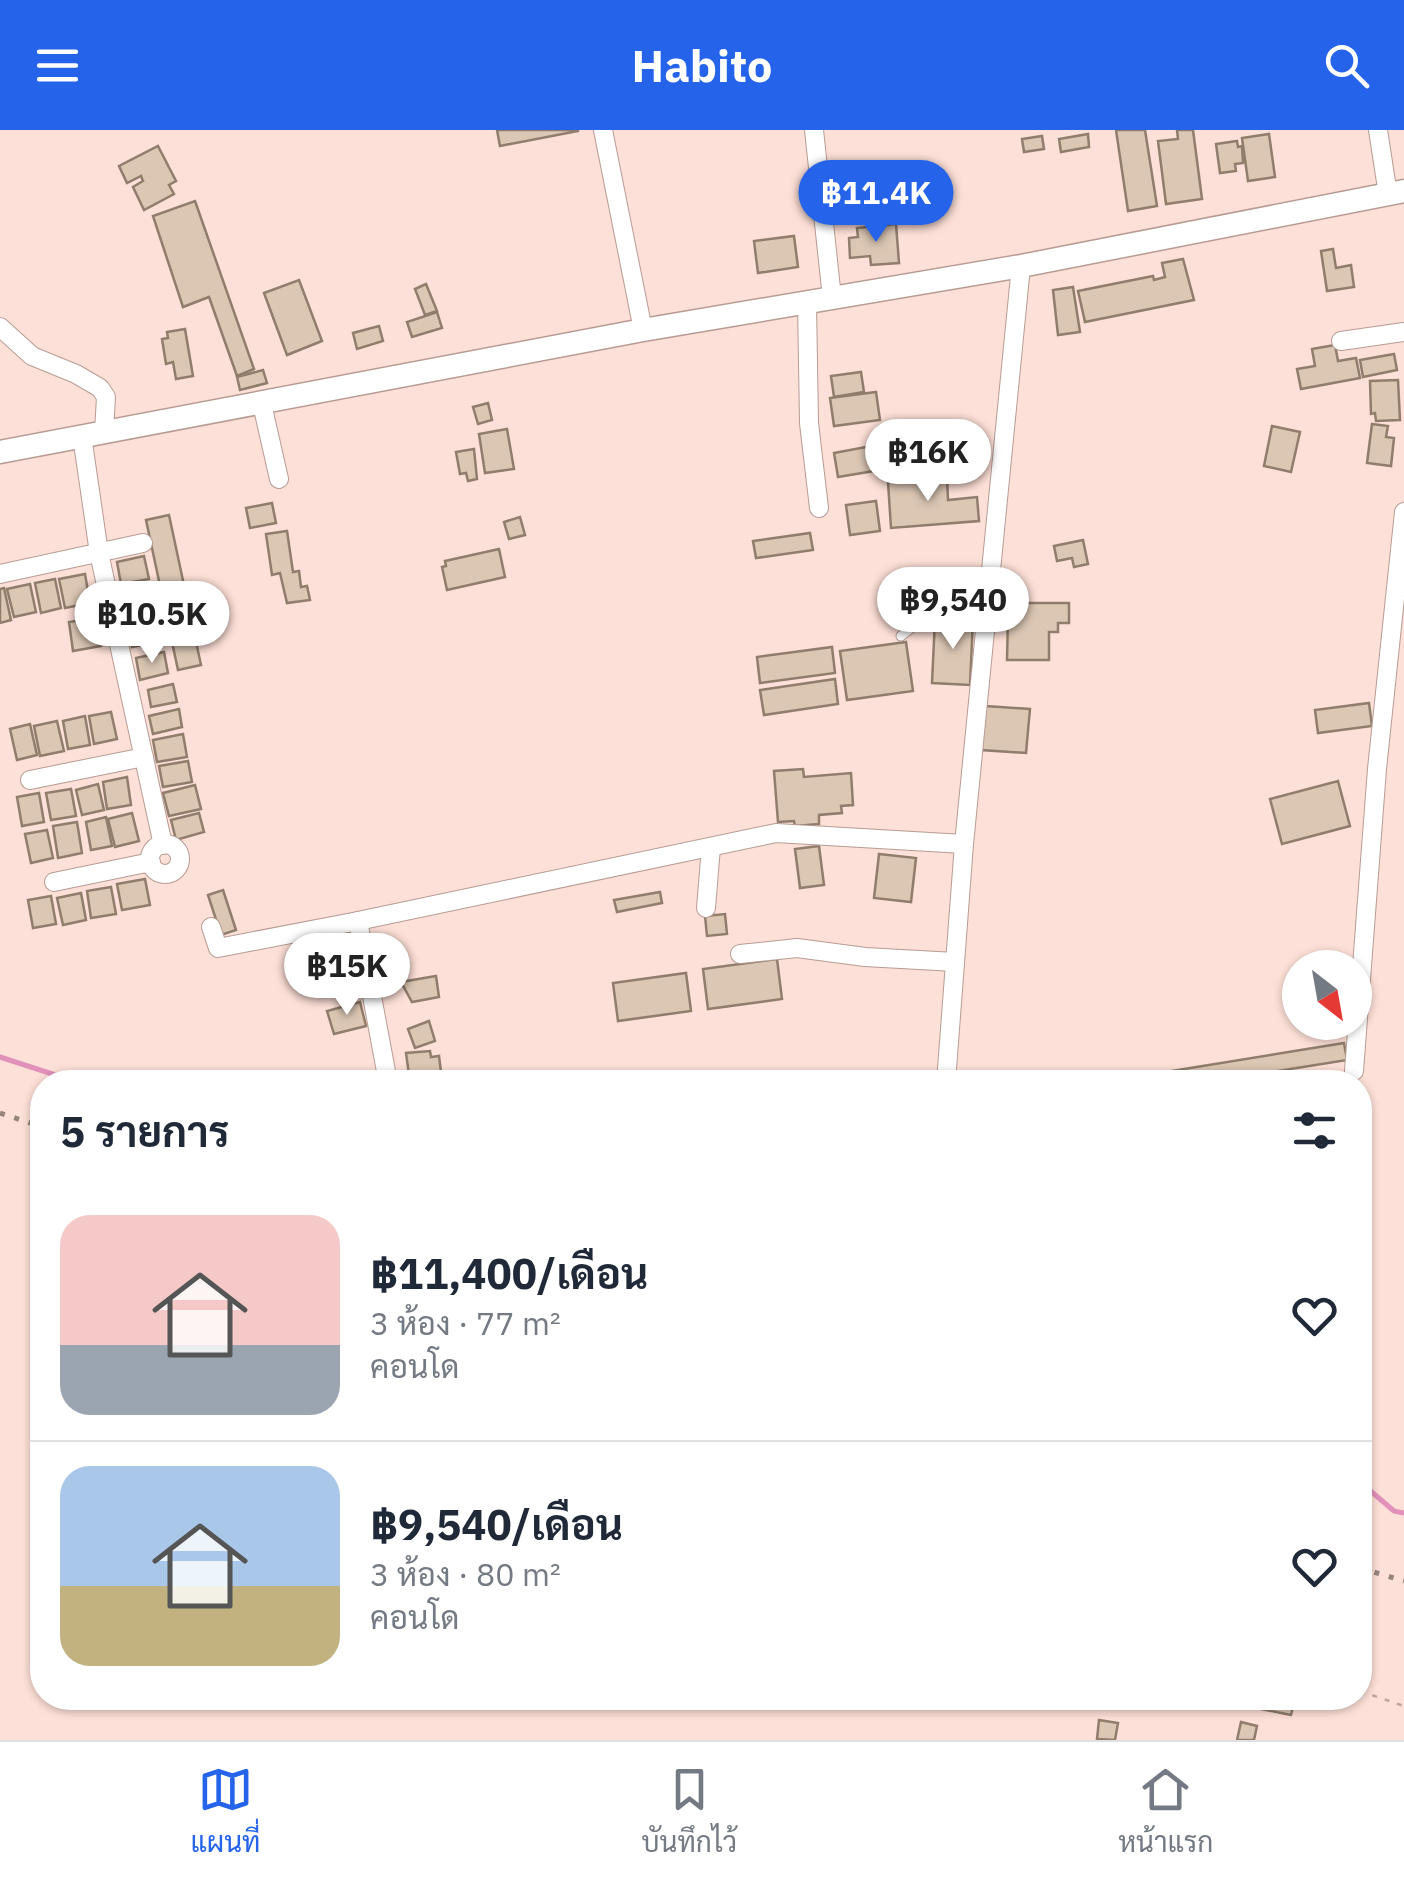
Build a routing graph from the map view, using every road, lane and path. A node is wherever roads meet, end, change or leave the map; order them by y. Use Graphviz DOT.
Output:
graph roads {
  1 [pos="604,130"];
  2 [pos="814,130"];
  3 [pos="1378,130"];
  4 [pos="1396,193"];
  5 [pos="1021,266"];
  6 [pos="832,298"];
  7 [pos="806,302"];
  8 [pos="0,327"];
  9 [pos="643,330"];
  10 [pos="1404,332"];
  11 [pos="1341,342"];
  12 [pos="262,404"];
  13 [pos="93,434"];
  14 [pos="0,452"];
  15 [pos="280,479"];
  16 [pos="819,508"];
  17 [pos="1404,512"];
  18 [pos="143,543"];
  19 [pos="99,554"];
  20 [pos="0,574"];
  21 [pos="987,608"];
  22 [pos="901,636"];
  23 [pos="144,756"];
  24 [pos="30,780"];
  25 [pos="964,844"];
  26 [pos="163,845"];
  27 [pos="711,846"];
  28 [pos="151,862"];
  29 [pos="54,882"];
  30 [pos="706,908"];
  31 [pos="358,921"];
  32 [pos="211,927"];
  33 [pos="740,954"];
  34 [pos="955,962"];
  35 [pos="386,1070"];
  36 [pos="947,1070"];
  37 [pos="1354,1070"];
  38 [pos="1372,1694"];
  39 [pos="1404,1706"];
  1 -- 9 [label="street"];
  2 -- 6 [label="street"];
  3 -- 4 [label="street"];
  4 -- 5 [label="street"];
  5 -- 6 [label="street"];
  5 -- 21 [label="street"];
  6 -- 7 [label="street"];
  7 -- 9 [label="street"];
  7 -- 16 [label="street"];
  8 -- 13 [label="street"];
  9 -- 12 [label="street"];
  10 -- 11 [label="street"];
  12 -- 13 [label="street"];
  12 -- 15 [label="street"];
  13 -- 14 [label="street"];
  13 -- 19 [label="street"];
  17 -- 37 [label="street"];
  18 -- 19 [label="street"];
  19 -- 20 [label="street"];
  19 -- 23 [label="street"];
  21 -- 22 [label="lane"];
  21 -- 25 [label="street"];
  23 -- 24 [label="street"];
  23 -- 26 [label="street"];
  25 -- 27 [label="street"];
  25 -- 34 [label="street"];
  26 -- 28 [label="street"];
  26 -- 28 [label="street"];
  27 -- 30 [label="street"];
  27 -- 31 [label="street"];
  28 -- 29 [label="street"];
  31 -- 32 [label="street"];
  31 -- 35 [label="street"];
  33 -- 34 [label="street"];
  34 -- 36 [label="street"];
  38 -- 39 [label="path"];
}
